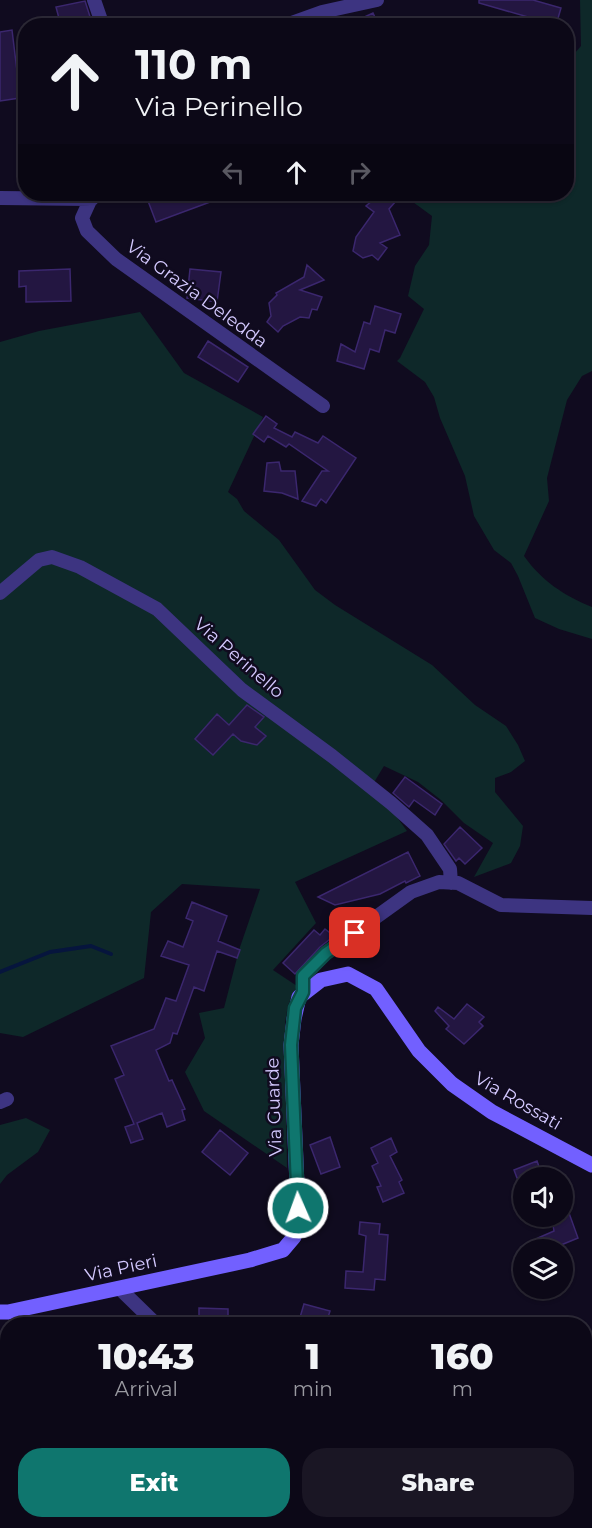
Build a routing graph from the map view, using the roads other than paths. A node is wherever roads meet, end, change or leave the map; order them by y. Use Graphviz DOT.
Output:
graph roads {
  1 [pos="94,0"];
  2 [pos="377,0"];
  3 [pos="100,18"];
  4 [pos="305,18"];
  5 [pos="0,198"];
  6 [pos="18,198"];
  7 [pos="90,201"];
  8 [pos="323,406"];
  9 [pos="0,593"];
  10 [pos="451,883"];
  11 [pos="592,908"];
  12 [pos="301,995"];
  13 [pos="592,1165"];
  14 [pos="250,1260"];
  15 [pos="119,1288"];
  16 [pos="0,1312"];
  17 [pos="149,1317"];
  1 -- 3 [label="street"];
  2 -- 4 [label="street"];
  5 -- 6 [label="street"];
  7 -- 8 [label="street, Via Grazia Deledda"];
  9 -- 10 [label="street, Via Perinello"];
  10 -- 11 [label="street"];
  10 -- 12 [label="street"];
  12 -- 13 [label="street, Via Rossati"];
  12 -- 14 [label="street, Via Guarde"];
  14 -- 15 [label="street, Via Pieri"];
  15 -- 16 [label="street, Via Pieri"];
  15 -- 17 [label="street"];
}
